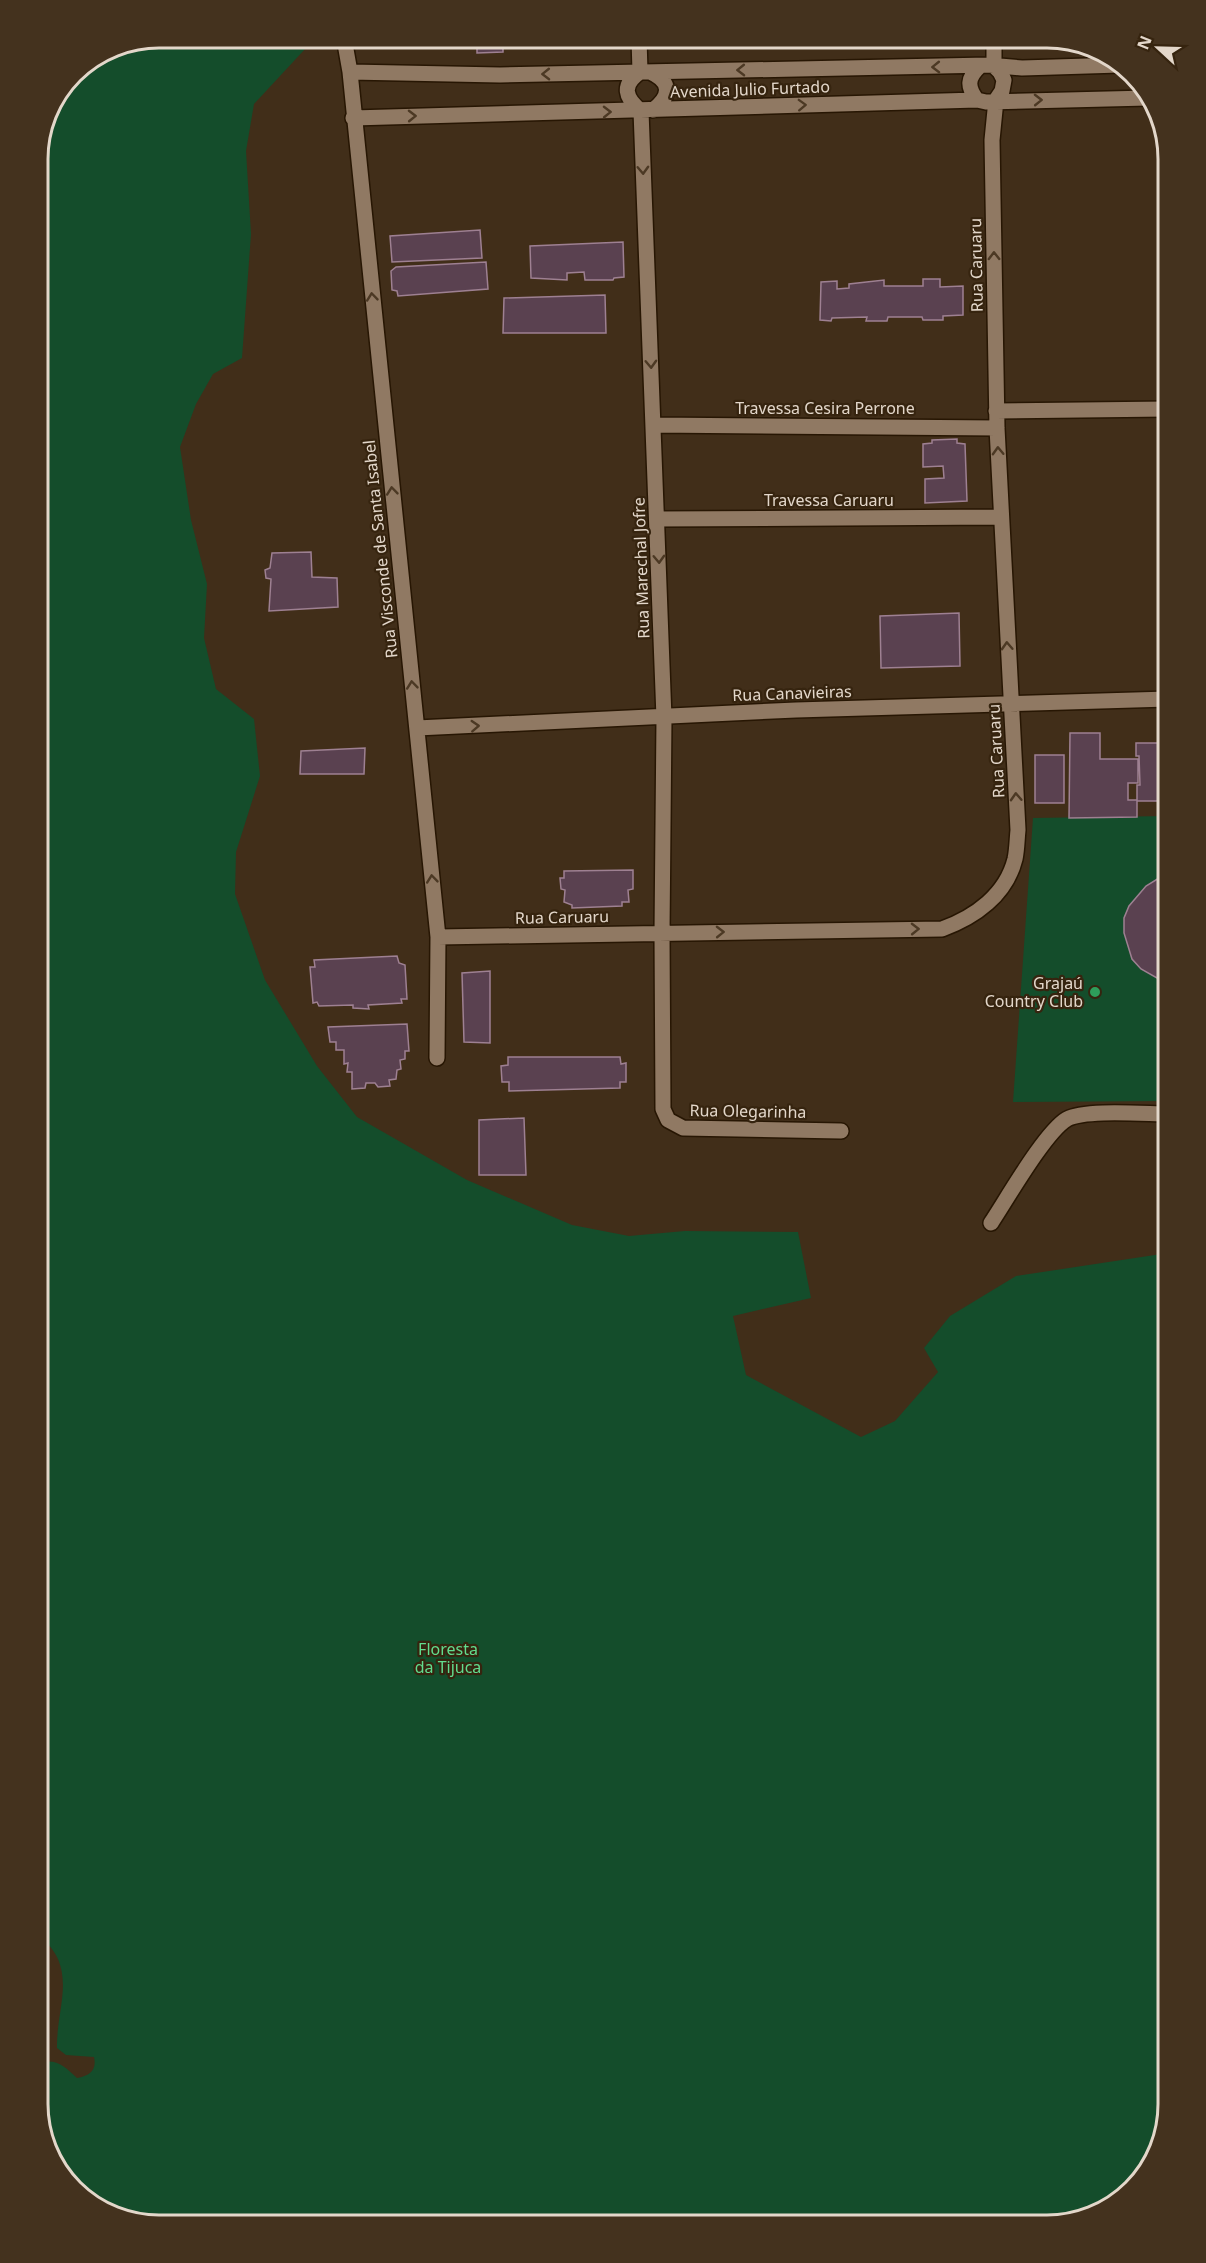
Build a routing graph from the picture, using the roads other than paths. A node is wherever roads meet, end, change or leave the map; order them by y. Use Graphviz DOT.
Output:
graph roads {
  1 [pos="346,48"];
  2 [pos="641,48"];
  3 [pos="991,48"];
  4 [pos="1106,65"];
  5 [pos="987,66"];
  6 [pos="350,72"];
  7 [pos="645,72"];
  8 [pos="1139,98"];
  9 [pos="977,100"];
  10 [pos="996,100"];
  11 [pos="647,110"];
  12 [pos="353,118"];
  13 [pos="1158,409"];
  14 [pos="996,411"];
  15 [pos="653,425"];
  16 [pos="997,428"];
  17 [pos="1000,517"];
  18 [pos="657,519"];
  19 [pos="1158,699"];
  20 [pos="1011,705"];
  21 [pos="664,718"];
  22 [pos="417,728"];
  23 [pos="662,933"];
  24 [pos="438,937"];
  25 [pos="437,1058"];
  26 [pos="663,1109"];
  27 [pos="1158,1114"];
  28 [pos="841,1131"];
  29 [pos="991,1223"];
  1 -- 6 [label="street, Rua Visconde de Santa Isabel"];
  2 -- 7 [label="street, Rua Marechal Jofre"];
  3 -- 5 [label="street, Rua Caruaru"];
  4 -- 5 [label="street, Avenida Julio Furtado"];
  5 -- 7 [label="street, Avenida Julio Furtado, one-way"];
  5 -- 9 [label="street, Rua Caruaru"];
  5 -- 10 [label="street, Rua Caruaru"];
  7 -- 6 [label="street, Avenida Julio Furtado, one-way"];
  6 -- 12 [label="street, Rua Visconde de Santa Isabel"];
  7 -- 11 [label="street, Rua Marechal Jofre"];
  7 -- 11 [label="street, Rua Marechal Jofre"];
  10 -- 8 [label="street, Avenida Julio Furtado, one-way"];
  9 -- 10 [label="street, Avenida Julio Furtado"];
  11 -- 9 [label="street, Avenida Julio Furtado, one-way"];
  14 -- 10 [label="street, Rua Caruaru, one-way"];
  12 -- 11 [label="street, Avenida Julio Furtado, one-way"];
  11 -- 15 [label="street, Rua Marechal Jofre, one-way"];
  22 -- 12 [label="street, Rua Visconde de Santa Isabel, one-way"];
  13 -- 14 [label="street"];
  14 -- 16 [label="street, Rua Caruaru"];
  15 -- 16 [label="street, Travessa Cesira Perrone"];
  15 -- 18 [label="street, Rua Marechal Jofre"];
  17 -- 16 [label="street, Rua Caruaru, one-way"];
  17 -- 18 [label="street, Travessa Caruaru"];
  20 -- 17 [label="street, Rua Caruaru, one-way"];
  18 -- 21 [label="street, Rua Marechal Jofre, one-way"];
  19 -- 20 [label="street, Rua Canavieiras"];
  20 -- 21 [label="street, Rua Canavieiras"];
  23 -- 20 [label="street, Rua Caruaru, one-way"];
  22 -- 21 [label="street, Rua Canavieiras, one-way"];
  21 -- 23 [label="street, Rua Marechal Jofre"];
  24 -- 22 [label="street, Rua Visconde de Santa Isabel, one-way"];
  23 -- 24 [label="street, Rua Caruaru"];
  23 -- 26 [label="street, Rua Marechal Jofre"];
  24 -- 25 [label="street, Rua Visconde de Santa Isabel"];
  26 -- 28 [label="street, Rua Olegarinha"];
  27 -- 29 [label="street"];
}
